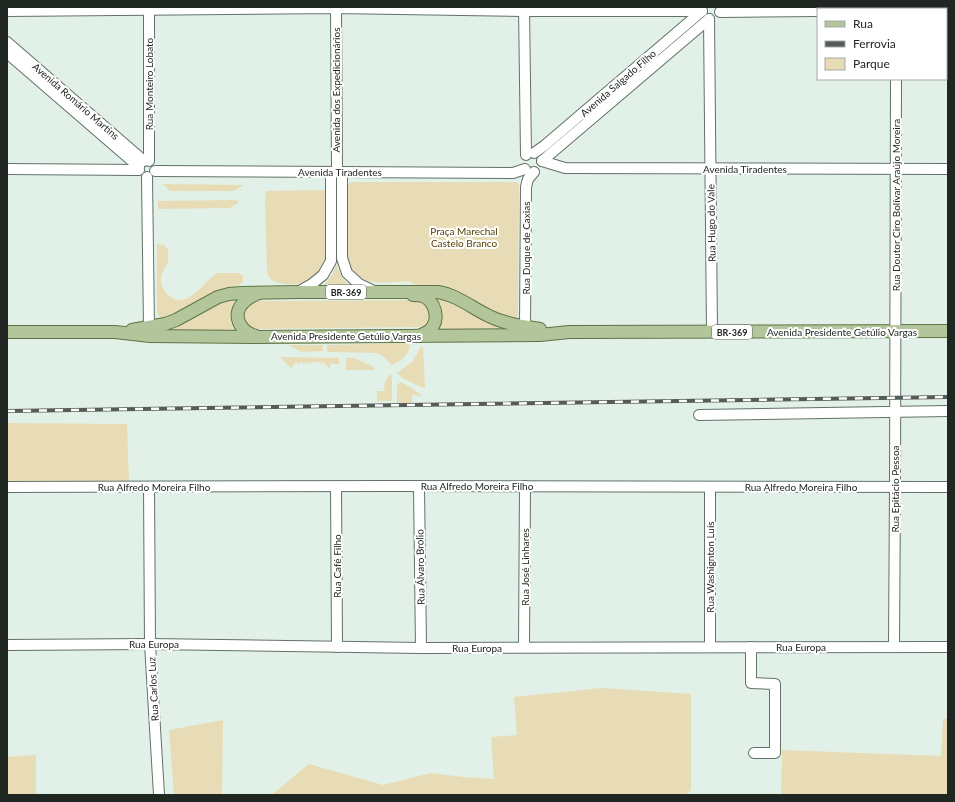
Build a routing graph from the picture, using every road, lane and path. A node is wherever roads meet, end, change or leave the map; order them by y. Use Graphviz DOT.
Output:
graph roads {
  1 [pos="338,8"];
  2 [pos="721,8"];
  3 [pos="149,9"];
  4 [pos="524,9"];
  5 [pos="702,9"];
  6 [pos="7,11"];
  7 [pos="817,11"];
  8 [pos="709,19"];
  9 [pos="7,42"];
  10 [pos="7,53"];
  11 [pos="896,80"];
  12 [pos="72,104"];
  13 [pos="530,154"];
  14 [pos="542,161"];
  15 [pos="143,165"];
  16 [pos="7,169"];
  17 [pos="710,169"];
  18 [pos="948,169"];
  19 [pos="530,170"];
  20 [pos="896,170"];
  21 [pos="337,172"];
  22 [pos="151,174"];
  23 [pos="262,292"];
  24 [pos="298,292"];
  25 [pos="376,292"];
  26 [pos="394,292"];
  27 [pos="149,327"];
  28 [pos="525,327"];
  29 [pos="948,331"];
  30 [pos="7,332"];
  31 [pos="123,332"];
  32 [pos="569,332"];
  33 [pos="712,332"];
  34 [pos="895,332"];
  35 [pos="418,336"];
  36 [pos="259,337"];
  37 [pos="948,411"];
  38 [pos="896,412"];
  39 [pos="700,414"];
  40 [pos="336,486"];
  41 [pos="419,486"];
  42 [pos="525,486"];
  43 [pos="7,487"];
  44 [pos="149,487"];
  45 [pos="710,487"];
  46 [pos="895,487"];
  47 [pos="948,487"];
  48 [pos="150,644"];
  49 [pos="7,645"];
  50 [pos="337,647"];
  51 [pos="524,647"];
  52 [pos="710,647"];
  53 [pos="751,647"];
  54 [pos="894,647"];
  55 [pos="948,647"];
  56 [pos="421,648"];
  57 [pos="754,753"];
  58 [pos="159,795"];
  1 -- 3 [label="street"];
  1 -- 4 [label="street"];
  1 -- 21 [label="street, Avenida dos Expedicionários"];
  2 -- 7 [label="street"];
  2 -- 8 [label="street, Avenida Salgado Filho"];
  3 -- 6 [label="street"];
  3 -- 15 [label="street, Rua Monteiro Lobato"];
  4 -- 5 [label="street"];
  4 -- 13 [label="street"];
  5 -- 8 [label="street"];
  5 -- 13 [label="street, Avenida Salgado Filho"];
  8 -- 14 [label="street, Avenida Salgado Filho"];
  8 -- 17 [label="street, Rua Hugo do Vale"];
  9 -- 12 [label="street, Avenida Romário Martins"];
  10 -- 12 [label="street, Avenida Romário Martins"];
  11 -- 20 [label="street, Rua Doutor Ciro Bolívar Araújo Moreira"];
  12 -- 15 [label="street, Avenida Romário Martins"];
  13 -- 14 [label="street"];
  13 -- 19 [label="street"];
  14 -- 17 [label="street, Avenida Tiradentes"];
  14 -- 19 [label="street"];
  15 -- 16 [label="street"];
  15 -- 22 [label="street, Avenida Romário Martins"];
  15 -- 22 [label="street"];
  17 -- 20 [label="street, Avenida Tiradentes"];
  17 -- 33 [label="street, Rua Hugo do Vale"];
  18 -- 20 [label="street, Avenida Tiradentes"];
  19 -- 21 [label="street, Avenida Tiradentes"];
  19 -- 28 [label="street, Rua Duque de Caxias"];
  20 -- 34 [label="street, Rua Doutor Ciro Bolívar Araújo Moreira"];
  21 -- 22 [label="street, Avenida Tiradentes"];
  21 -- 24 [label="street, Avenida dos Expedicionários"];
  21 -- 25 [label="street, Avenida dos Expedicionários"];
  22 -- 27 [label="street"];
  23 -- 24 [label="main road, Avenida Presidente Getúlio Vargas / BR-369"];
  23 -- 27 [label="main road, Avenida Presidente Getúlio Vargas / BR-369"];
  23 -- 36 [label="main road"];
  24 -- 25 [label="main road, Avenida Presidente Getúlio Vargas / BR-369"];
  25 -- 26 [label="main road, Avenida Presidente Getúlio Vargas / BR-369"];
  26 -- 28 [label="main road, Avenida Presidente Getúlio Vargas / BR-369"];
  26 -- 35 [label="main road"];
  27 -- 31 [label="main road, Avenida Presidente Getúlio Vargas / BR-369"];
  28 -- 32 [label="main road, Avenida Presidente Getúlio Vargas / BR-369"];
  29 -- 34 [label="main road, Avenida Presidente Getúlio Vargas / BR-369"];
  30 -- 31 [label="main road, Avenida Presidente Getúlio Vargas / BR-369"];
  31 -- 36 [label="main road, Avenida Presidente Getúlio Vargas / BR-369"];
  32 -- 33 [label="main road, Avenida Presidente Getúlio Vargas / BR-369"];
  32 -- 35 [label="main road, Avenida Presidente Getúlio Vargas / BR-369"];
  33 -- 34 [label="main road, Avenida Presidente Getúlio Vargas / BR-369"];
  34 -- 38 [label="street, Rua Epitácio Pessoa"];
  35 -- 36 [label="main road, Avenida Presidente Getúlio Vargas / BR-369"];
  37 -- 38 [label="street"];
  38 -- 39 [label="street"];
  38 -- 46 [label="street, Rua Epitácio Pessoa"];
  40 -- 41 [label="street, Rua Alfredo Moreira Filho"];
  40 -- 44 [label="street, Rua Alfredo Moreira Filho"];
  40 -- 50 [label="street, Rua Café Filho"];
  41 -- 42 [label="street, Rua Alfredo Moreira Filho"];
  41 -- 56 [label="street, Rua Álvaro Brolio"];
  42 -- 45 [label="street, Rua Alfredo Moreira Filho"];
  42 -- 51 [label="street, Rua José Linhares"];
  43 -- 44 [label="street, Rua Alfredo Moreira Filho"];
  44 -- 48 [label="street, Rua Carlos Luz"];
  45 -- 46 [label="street, Rua Alfredo Moreira Filho"];
  45 -- 52 [label="street, Rua Washignton Luís"];
  46 -- 47 [label="street, Rua Alfredo Moreira Filho"];
  46 -- 54 [label="street, Rua Epitácio Pessoa"];
  48 -- 49 [label="street, Rua Europa"];
  48 -- 50 [label="street, Rua Europa"];
  48 -- 58 [label="street, Rua Carlos Luz"];
  50 -- 56 [label="street, Rua Europa"];
  51 -- 52 [label="street, Rua Europa"];
  51 -- 56 [label="street, Rua Europa"];
  52 -- 53 [label="street, Rua Europa"];
  53 -- 54 [label="street, Rua Europa"];
  53 -- 57 [label="street"];
  54 -- 55 [label="street, Rua Europa"];
}
